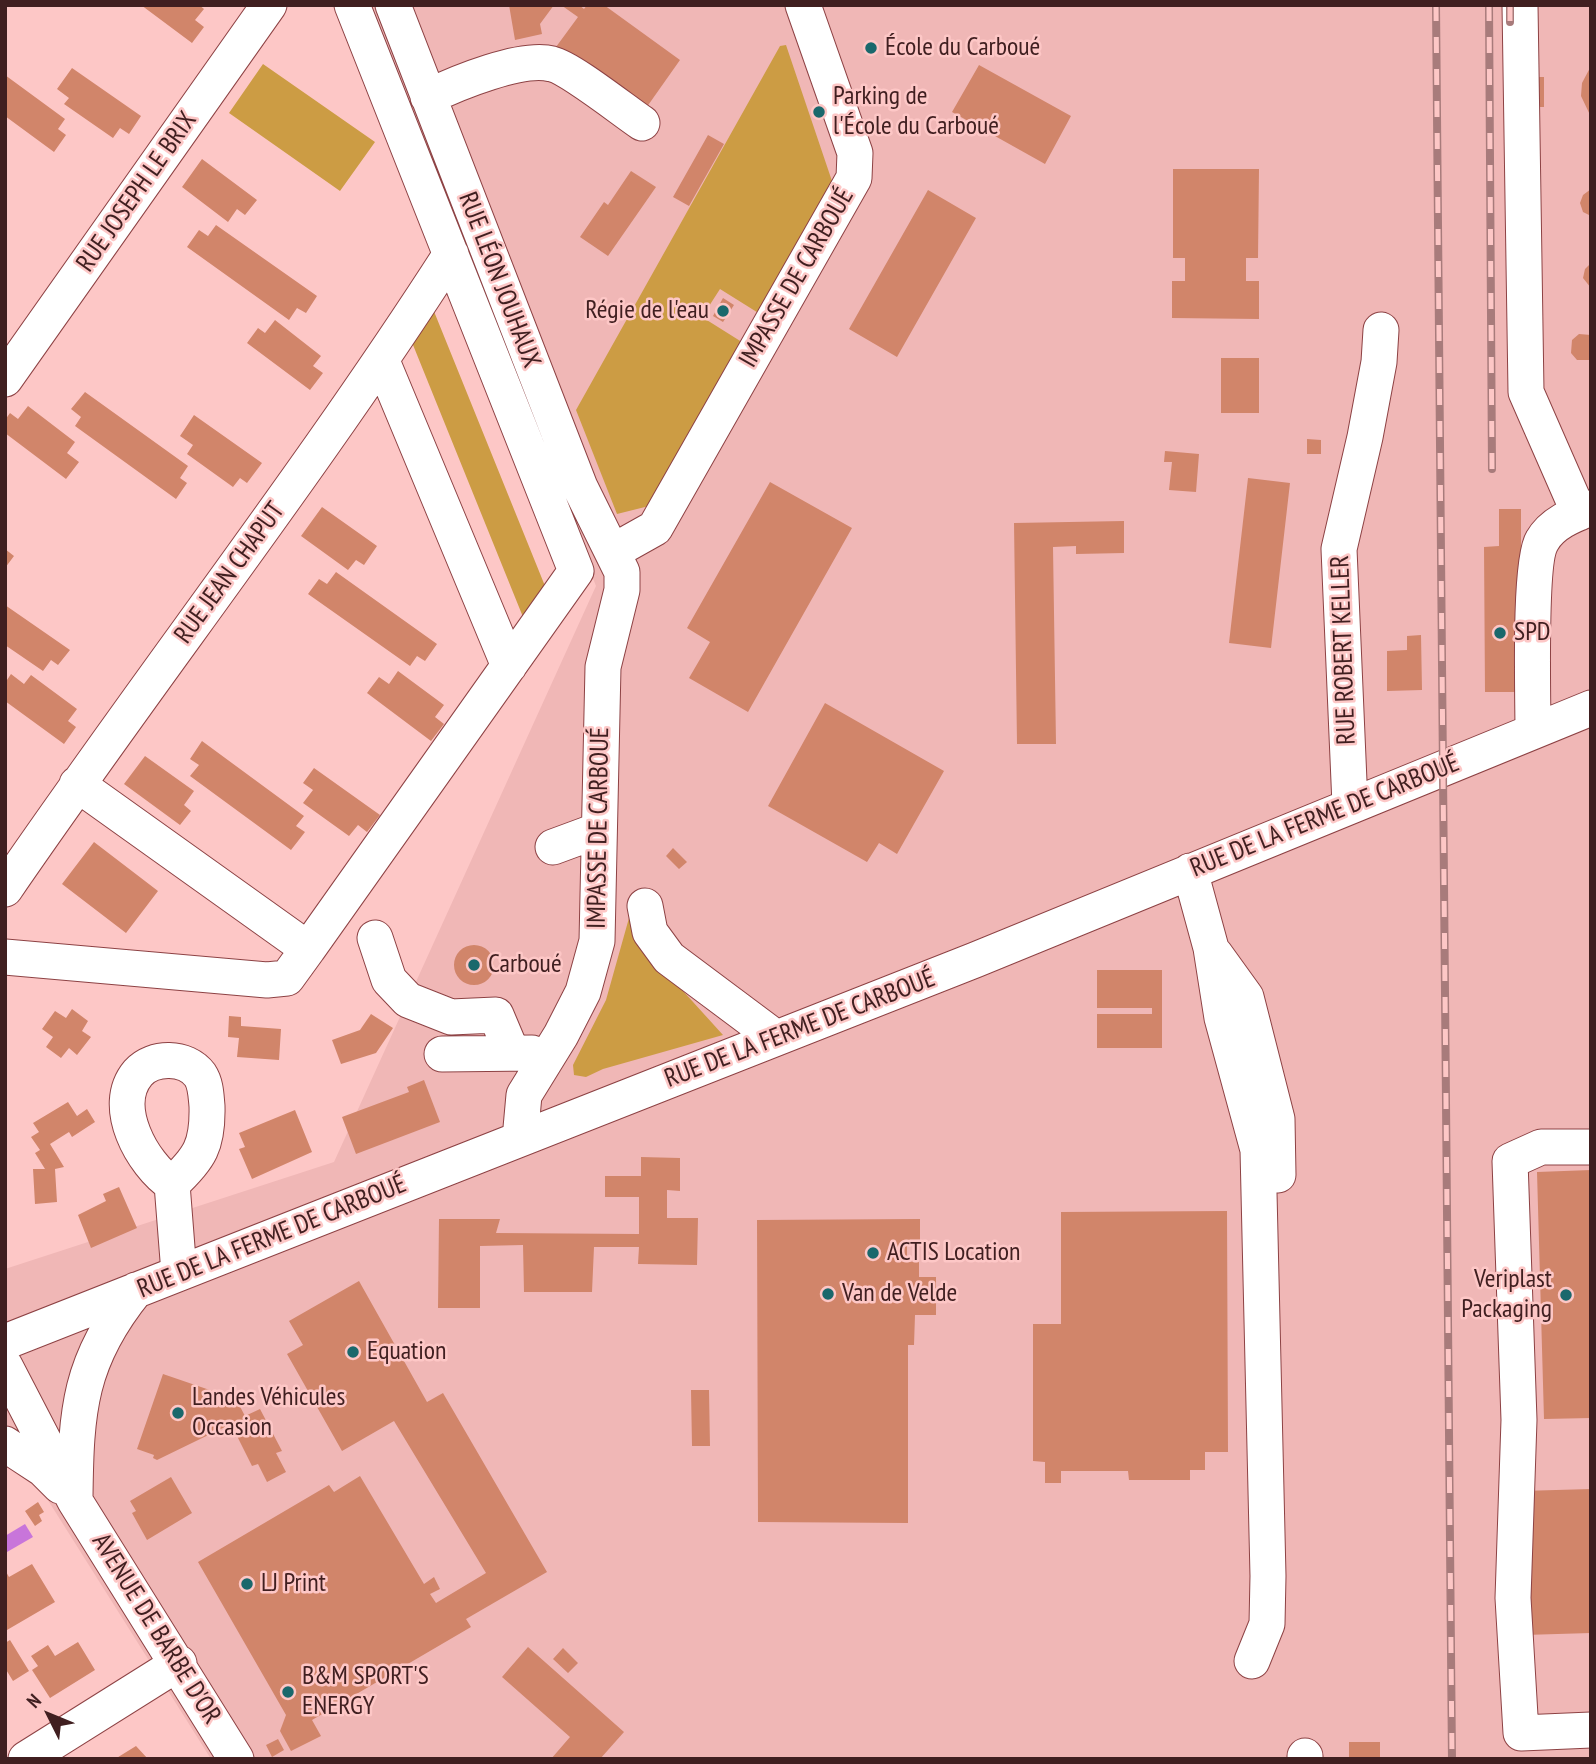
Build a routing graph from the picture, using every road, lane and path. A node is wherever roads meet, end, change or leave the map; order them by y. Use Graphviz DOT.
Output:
graph roads {
  1 [pos="269,5"];
  2 [pos="352,5"];
  3 [pos="393,5"];
  4 [pos="1520,5"];
  5 [pos="804,9"];
  6 [pos="428,97"];
  7 [pos="642,123"];
  8 [pos="451,254"];
  9 [pos="1381,330"];
  10 [pos="382,361"];
  11 [pos="5,379"];
  12 [pos="1585,510"];
  13 [pos="655,528"];
  14 [pos="614,551"];
  15 [pos="622,590"];
  16 [pos="509,666"];
  17 [pos="1591,708"];
  18 [pos="1533,731"];
  19 [pos="77,784"];
  20 [pos="1350,805"];
  21 [pos="599,830"];
  22 [pos="553,847"];
  23 [pos="1190,871"];
  24 [pos="5,889"];
  25 [pos="645,906"];
  26 [pos="375,939"];
  27 [pos="1211,948"];
  28 [pos="308,949"];
  29 [pos="5,957"];
  30 [pos="776,1038"];
  31 [pos="512,1053"];
  32 [pos="442,1054"];
  33 [pos="549,1055"];
  34 [pos="563,1122"];
  35 [pos="520,1139"];
  36 [pos="1591,1146"];
  37 [pos="172,1184"];
  38 [pos="179,1273"];
  39 [pos="136,1290"];
  40 [pos="5,1342"];
  41 [pos="5,1366"];
  42 [pos="7,1444"];
  43 [pos="75,1500"];
  44 [pos="179,1663"];
  45 [pos="1591,1730"];
  46 [pos="26,1759"];
  47 [pos="236,1759"];
  1 -- 11 [label="street, RUE JOSEPH LE BRIX"];
  2 -- 8 [label="street"];
  3 -- 6 [label="street, RUE LÉON JOUHAUX"];
  4 -- 12 [label="street"];
  5 -- 13 [label="street, IMPASSE DE CARBOUÉ"];
  6 -- 7 [label="street"];
  6 -- 14 [label="street, RUE LÉON JOUHAUX"];
  8 -- 10 [label="street, RUE JEAN CHAPUT"];
  8 -- 16 [label="street"];
  9 -- 20 [label="street, RUE ROBERT KELLER"];
  10 -- 16 [label="street"];
  10 -- 19 [label="street, RUE JEAN CHAPUT"];
  12 -- 18 [label="street"];
  13 -- 14 [label="street"];
  13 -- 15 [label="street, IMPASSE DE CARBOUÉ"];
  14 -- 15 [label="street, IMPASSE DE CARBOUÉ"];
  15 -- 21 [label="street, IMPASSE DE CARBOUÉ"];
  16 -- 28 [label="street"];
  17 -- 18 [label="street, RUE DE LA FERME DE CARBOUÉ"];
  18 -- 20 [label="street, RUE DE LA FERME DE CARBOUÉ"];
  19 -- 24 [label="street, RUE JEAN CHAPUT"];
  19 -- 28 [label="street"];
  20 -- 23 [label="street, RUE DE LA FERME DE CARBOUÉ"];
  21 -- 22 [label="street"];
  21 -- 33 [label="street, IMPASSE DE CARBOUÉ"];
  23 -- 27 [label="street"];
  23 -- 30 [label="street, RUE DE LA FERME DE CARBOUÉ"];
  25 -- 30 [label="street"];
  26 -- 31 [label="street"];
  27 -- 27 [label="street"];
  28 -- 29 [label="street"];
  30 -- 34 [label="street, RUE DE LA FERME DE CARBOUÉ"];
  31 -- 32 [label="street"];
  31 -- 33 [label="street"];
  33 -- 34 [label="street"];
  33 -- 35 [label="street, IMPASSE DE CARBOUÉ"];
  34 -- 35 [label="street, RUE DE LA FERME DE CARBOUÉ"];
  35 -- 38 [label="street, RUE DE LA FERME DE CARBOUÉ"];
  36 -- 45 [label="street"];
  37 -- 38 [label="street"];
  38 -- 39 [label="street, RUE DE LA FERME DE CARBOUÉ"];
  39 -- 40 [label="street, RUE DE LA FERME DE CARBOUÉ"];
  39 -- 43 [label="street"];
  41 -- 43 [label="street, AVENUE DE BARBE D'OR"];
  42 -- 43 [label="street, AVENUE DE BARBE D'OR"];
  43 -- 44 [label="street, AVENUE DE BARBE D'OR"];
  44 -- 46 [label="street"];
  44 -- 47 [label="street, AVENUE DE BARBE D'OR"];
}
